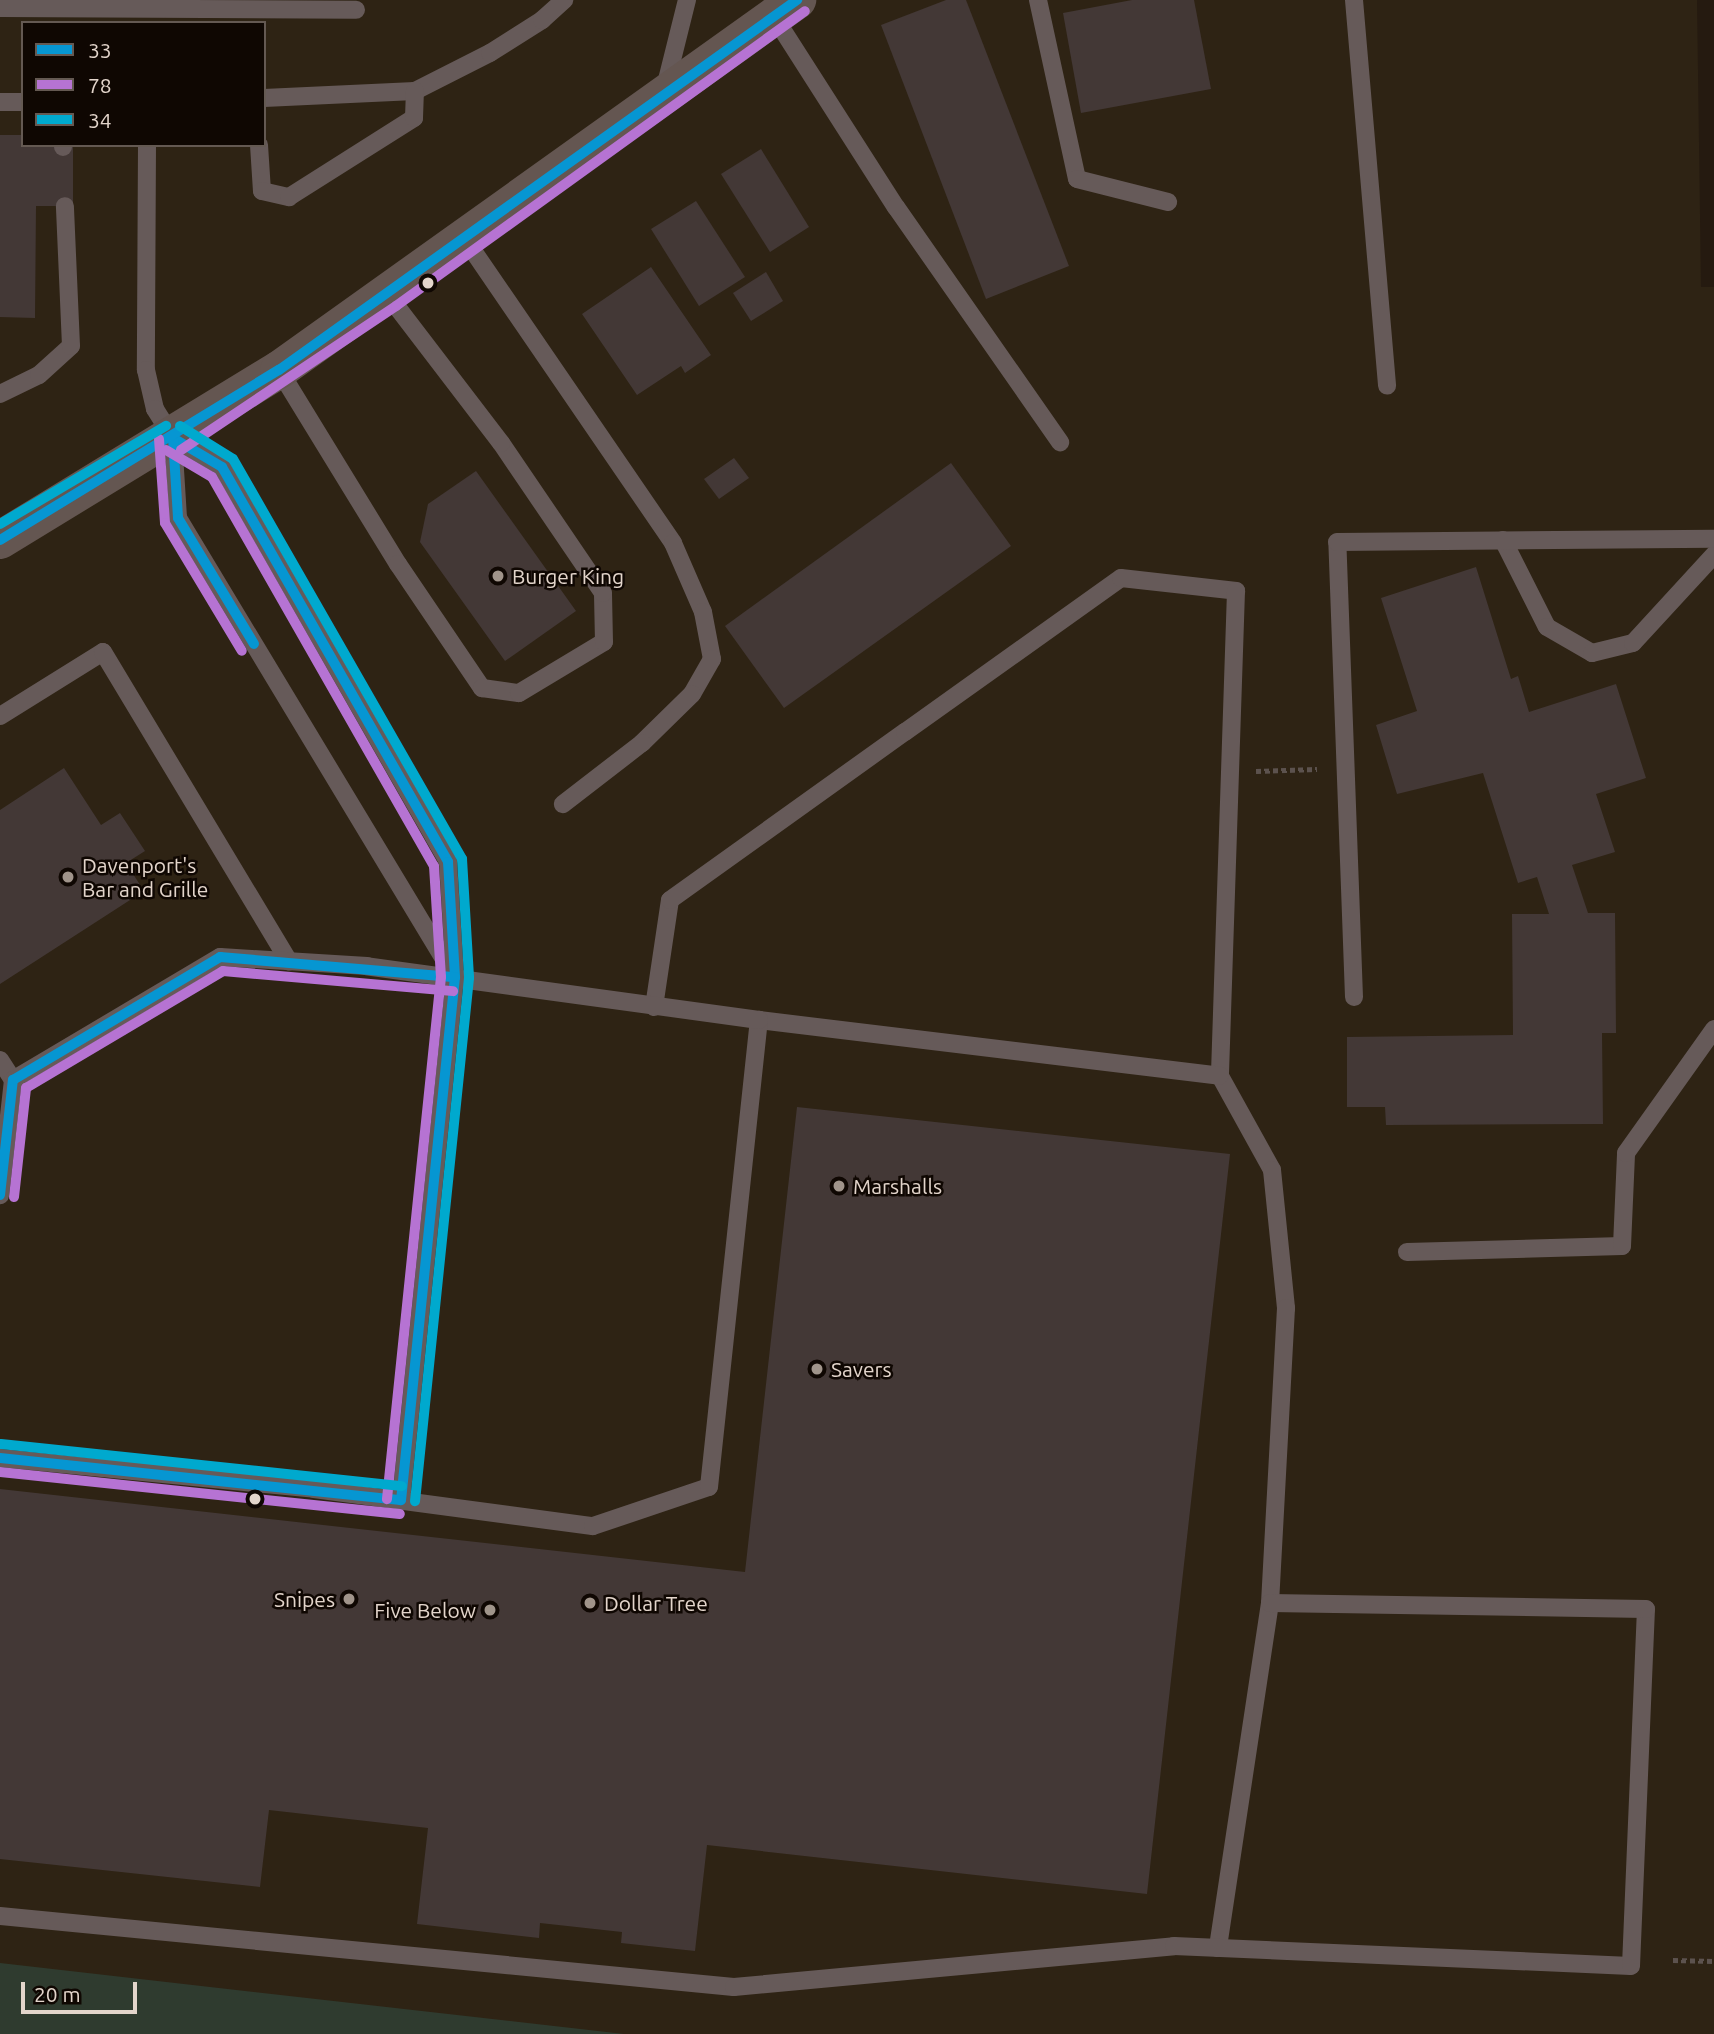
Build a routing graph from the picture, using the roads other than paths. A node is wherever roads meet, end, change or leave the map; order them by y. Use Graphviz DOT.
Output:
graph roads {
  1 [pos="564,0"];
  2 [pos="687,0"];
  3 [pos="1038,0"];
  4 [pos="1353,0"];
  5 [pos="778,6"];
  6 [pos="0,8"];
  7 [pos="356,10"];
  8 [pos="415,91"];
  9 [pos="266,97"];
  10 [pos="662,99"];
  11 [pos="0,102"];
  12 [pos="21,102"];
  13 [pos="147,147"];
  14 [pos="259,147"];
  15 [pos="1168,202"];
  16 [pos="65,206"];
  17 [pos="465,239"];
  18 [pos="388,295"];
  19 [pos="279,370"];
  20 [pos="1387,386"];
  21 [pos="0,394"];
  22 [pos="173,438"];
  23 [pos="1060,442"];
  24 [pos="1714,539"];
  25 [pos="0,540"];
  26 [pos="1503,541"];
  27 [pos="1714,555"];
  28 [pos="0,716"];
  29 [pos="563,804"];
  30 [pos="289,961"];
  31 [pos="455,977"];
  32 [pos="1354,997"];
  33 [pos="654,1007"];
  34 [pos="759,1020"];
  35 [pos="1714,1029"];
  36 [pos="0,1060"];
  37 [pos="1220,1076"];
  38 [pos="13,1080"];
  39 [pos="0,1195"];
  40 [pos="1407,1252"];
  41 [pos="0,1458"];
  42 [pos="401,1500"];
  43 [pos="1270,1603"];
  44 [pos="0,1916"];
  45 [pos="1218,1948"];
  1 -- 8 [label="lane"];
  2 -- 10 [label="lane"];
  3 -- 15 [label="lane"];
  4 -- 20 [label="lane"];
  5 -- 10 [label="highway"];
  5 -- 23 [label="lane"];
  6 -- 7 [label="lane"];
  8 -- 9 [label="lane"];
  8 -- 14 [label="lane"];
  10 -- 17 [label="highway"];
  11 -- 12 [label="lane"];
  13 -- 22 [label="lane"];
  16 -- 21 [label="lane"];
  17 -- 18 [label="highway"];
  17 -- 29 [label="lane"];
  18 -- 19 [label="highway"];
  18 -- 19 [label="lane"];
  19 -- 22 [label="highway"];
  22 -- 25 [label="highway"];
  22 -- 31 [label="lane"];
  22 -- 31 [label="lane"];
  24 -- 26 [label="lane"];
  26 -- 27 [label="lane"];
  26 -- 32 [label="lane"];
  28 -- 30 [label="lane"];
  30 -- 31 [label="lane"];
  30 -- 38 [label="lane"];
  31 -- 33 [label="lane"];
  31 -- 42 [label="lane"];
  33 -- 34 [label="lane"];
  33 -- 37 [label="lane"];
  34 -- 37 [label="lane"];
  34 -- 42 [label="lane"];
  35 -- 40 [label="lane"];
  36 -- 38 [label="lane"];
  37 -- 43 [label="lane"];
  38 -- 39 [label="lane"];
  41 -- 42 [label="lane"];
  43 -- 45 [label="lane"];
  43 -- 45 [label="lane"];
  44 -- 45 [label="lane"];
}
